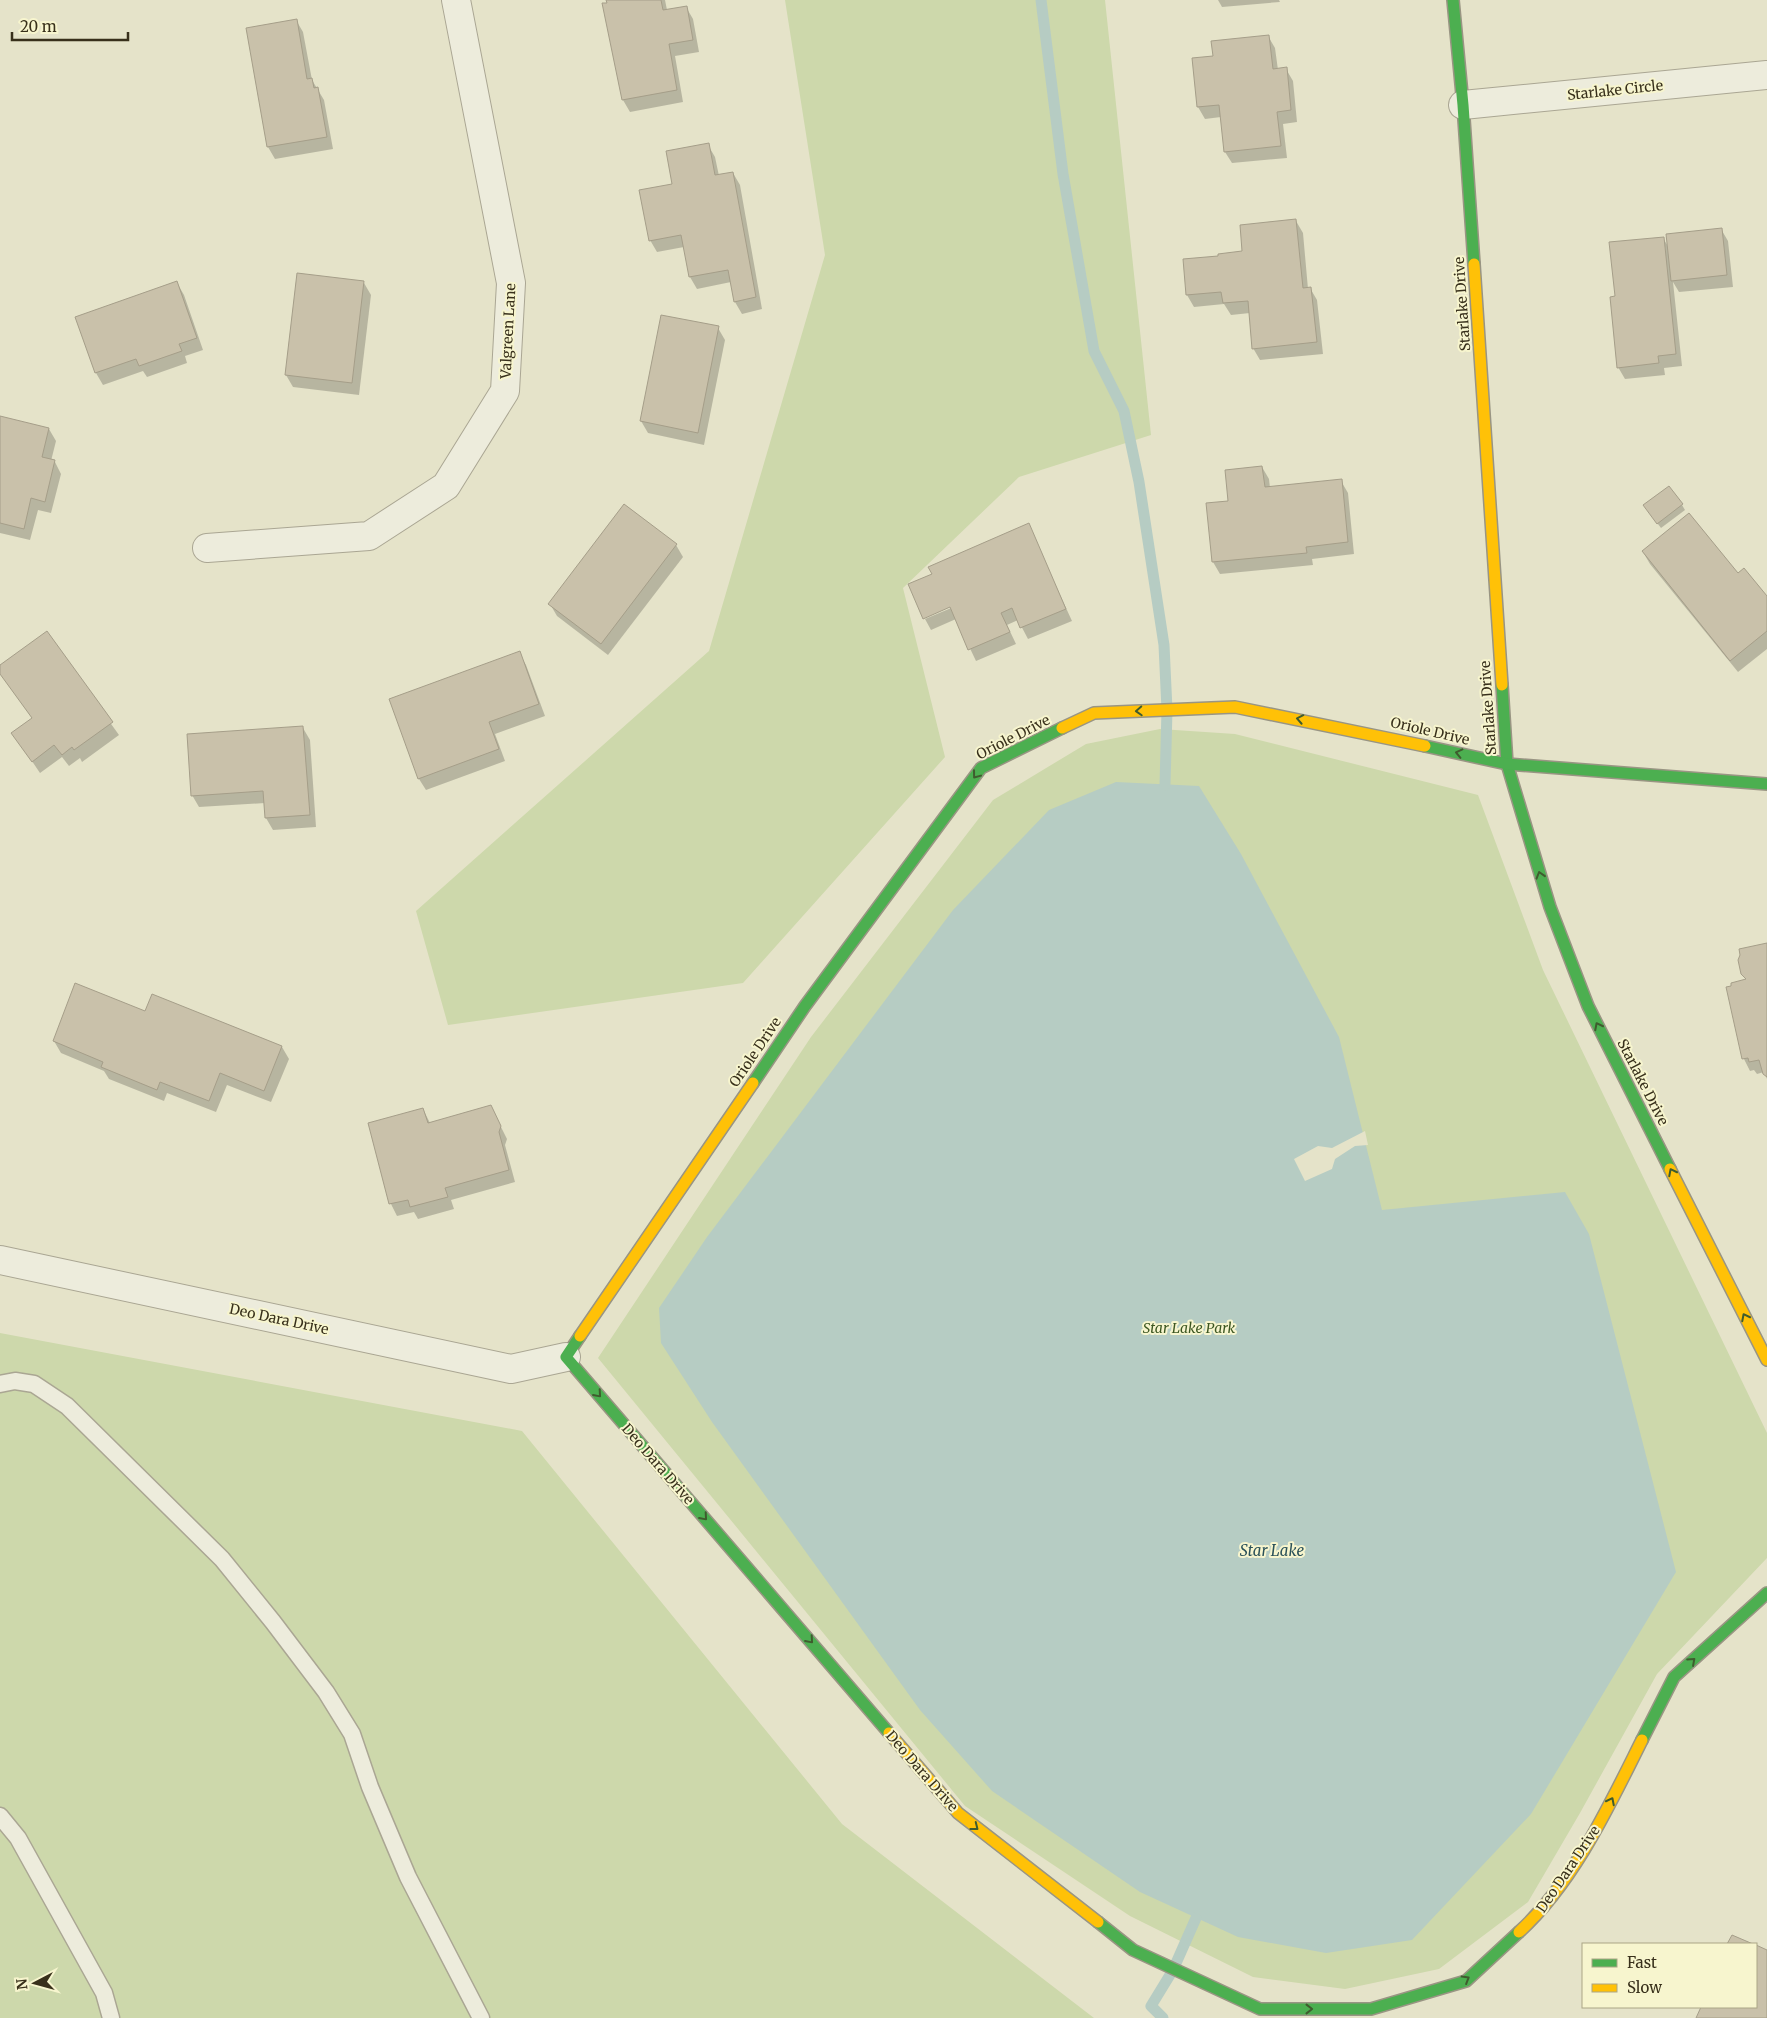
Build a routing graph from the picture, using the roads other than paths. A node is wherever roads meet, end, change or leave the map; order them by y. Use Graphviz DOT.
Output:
graph roads {
  1 [pos="456,0"];
  2 [pos="1453,0"];
  3 [pos="1767,75"];
  4 [pos="1464,105"];
  5 [pos="207,548"];
  6 [pos="1507,764"];
  7 [pos="1767,784"];
  8 [pos="0,1260"];
  9 [pos="566,1357"];
  10 [pos="1767,1360"];
  11 [pos="0,1384"];
  12 [pos="1767,1593"];
  13 [pos="0,1816"];
  14 [pos="1260,2013"];
  15 [pos="111,2018"];
  16 [pos="481,2018"];
  1 -- 5 [label="street, Valgreen Lane"];
  2 -- 4 [label="street, Starlake Drive"];
  3 -- 4 [label="street, Starlake Circle"];
  4 -- 6 [label="street, Starlake Drive"];
  6 -- 7 [label="street, Oriole Drive"];
  6 -- 9 [label="street, Oriole Drive, one-way"];
  10 -- 6 [label="street, Starlake Drive, one-way"];
  8 -- 9 [label="street, Deo Dara Drive"];
  9 -- 14 [label="street, Deo Dara Drive, one-way"];
  11 -- 16 [label="lane"];
  14 -- 12 [label="street, Deo Dara Drive, one-way"];
  13 -- 15 [label="lane"];
}
